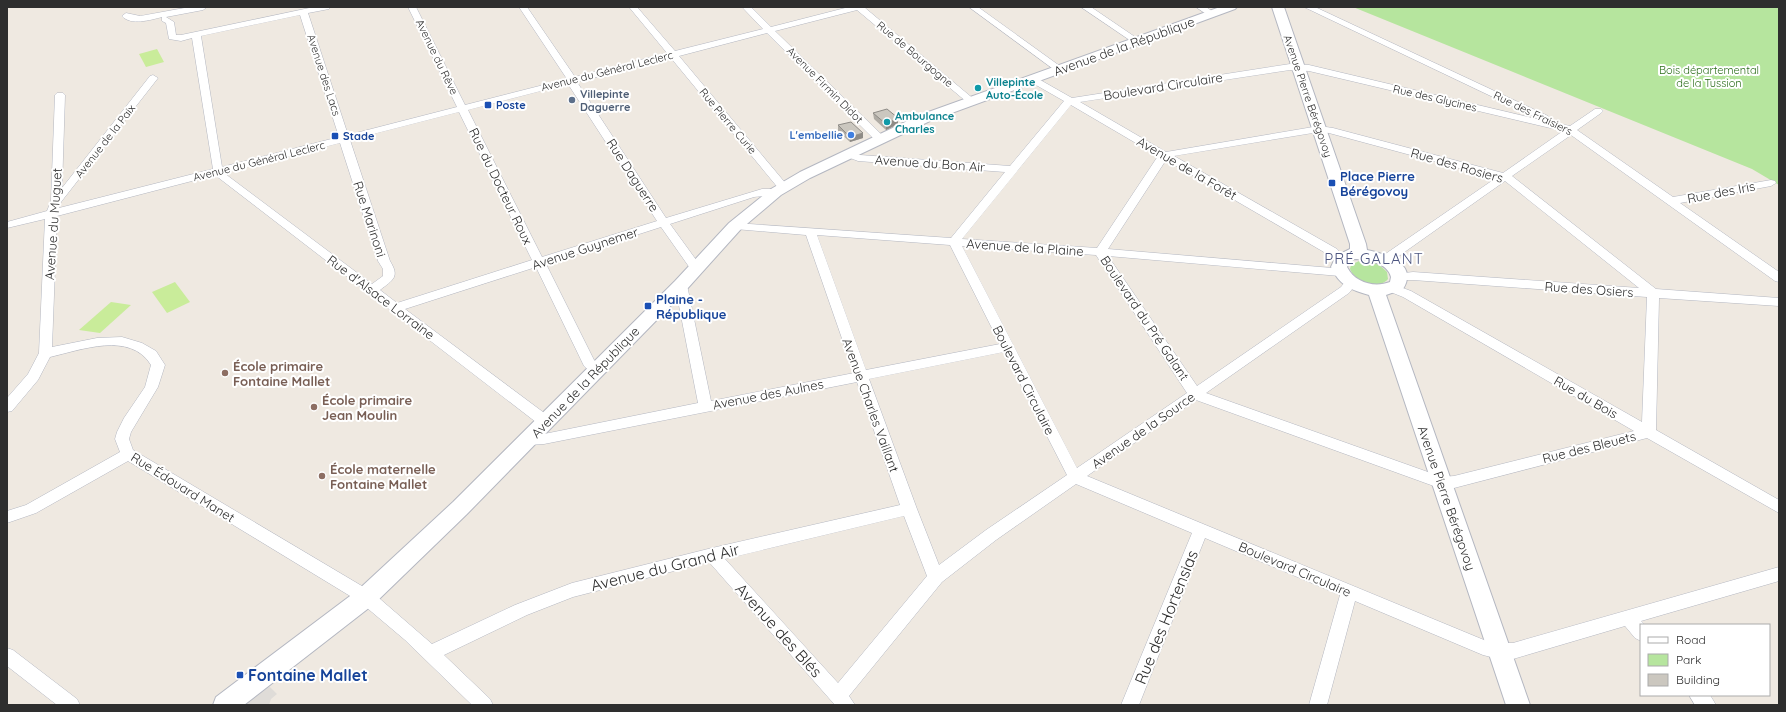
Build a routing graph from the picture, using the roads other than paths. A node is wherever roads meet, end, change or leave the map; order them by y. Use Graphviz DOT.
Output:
graph roads {
  1 [pos="203,7"];
  2 [pos="326,7"];
  3 [pos="412,7"];
  4 [pos="523,7"];
  5 [pos="633,7"];
  6 [pos="746,7"];
  7 [pos="859,7"];
  8 [pos="973,7"];
  9 [pos="1085,7"];
  10 [pos="1200,7"];
  11 [pos="1231,7"];
  12 [pos="1278,7"];
  13 [pos="1308,7"];
  14 [pos="303,12"];
  15 [pos="1212,14"];
  16 [pos="126,16"];
  17 [pos="165,19"];
  18 [pos="769,30"];
  19 [pos="196,35"];
  20 [pos="1137,41"];
  21 [pos="673,55"];
  22 [pos="1298,67"];
  23 [pos="1059,69"];
  24 [pos="153,78"];
  25 [pos="1032,79"];
  26 [pos="572,80"];
  27 [pos="60,95"];
  28 [pos="1069,100"];
  29 [pos="971,101"];
  30 [pos="463,108"];
  31 [pos="1598,112"];
  32 [pos="1319,129"];
  33 [pos="1571,130"];
  34 [pos="345,139"];
  35 [pos="880,139"];
  36 [pos="849,154"];
  37 [pos="1164,155"];
  38 [pos="1012,169"];
  39 [pos="218,171"];
  40 [pos="1506,177"];
  41 [pos="1771,183"];
  42 [pos="780,189"];
  43 [pos="1671,201"];
  44 [pos="56,202"];
  45 [pos="52,214"];
  46 [pos="664,222"];
  47 [pos="7,225"];
  48 [pos="735,226"];
  49 [pos="810,232"];
  50 [pos="955,241"];
  51 [pos="1100,252"];
  52 [pos="1359,254"];
  53 [pos="1385,260"];
  54 [pos="539,262"];
  55 [pos="1340,266"];
  56 [pos="696,268"];
  57 [pos="1779,278"];
  58 [pos="1352,283"];
  59 [pos="680,285"];
  60 [pos="1389,285"];
  61 [pos="372,291"];
  62 [pos="1653,293"];
  63 [pos="1779,302"];
  64 [pos="395,308"];
  65 [pos="1007,347"];
  66 [pos="45,353"];
  67 [pos="596,369"];
  68 [pos="860,375"];
  69 [pos="1195,394"];
  70 [pos="705,406"];
  71 [pos="7,407"];
  72 [pos="546,422"];
  73 [pos="1648,432"];
  74 [pos="528,440"];
  75 [pos="128,454"];
  76 [pos="1075,477"];
  77 [pos="1442,483"];
  78 [pos="1779,507"];
  79 [pos="909,510"];
  80 [pos="7,517"];
  81 [pos="1201,530"];
  82 [pos="712,555"];
  83 [pos="936,577"];
  84 [pos="1777,577"];
  85 [pos="1349,592"];
  86 [pos="366,597"];
  87 [pos="1628,618"];
  88 [pos="1640,632"];
  89 [pos="1499,650"];
  90 [pos="432,653"];
  91 [pos="7,656"];
  92 [pos="1699,696"];
  93 [pos="842,700"];
  94 [pos="71,705"];
  95 [pos="225,705"];
  96 [pos="484,705"];
  97 [pos="1130,705"];
  98 [pos="1318,705"];
  99 [pos="1518,705"];
  100 [pos="1707,705"];
  1 -- 16 [label="street"];
  2 -- 14 [label="street"];
  3 -- 30 [label="street, Avenue du Rêve"];
  4 -- 26 [label="street, Rue Daguerre"];
  5 -- 21 [label="street, Rue Pierre Curie"];
  6 -- 18 [label="street, Avenue Firmin Didot"];
  7 -- 18 [label="street, Avenue du Général Leclerc"];
  7 -- 29 [label="street, Rue de Bourgogne"];
  8 -- 23 [label="street"];
  9 -- 20 [label="street"];
  10 -- 15 [label="street"];
  11 -- 15 [label="street, Avenue de la République"];
  12 -- 22 [label="street, Avenue Pierre Bérégovoy"];
  13 -- 33 [label="street, Rue des Fraisiers"];
  14 -- 19 [label="street"];
  14 -- 34 [label="street, Avenue des Lacs"];
  15 -- 20 [label="street, Avenue de la République"];
  17 -- 19 [label="street"];
  18 -- 21 [label="street, Avenue du Général Leclerc"];
  18 -- 35 [label="street, Avenue Firmin Didot"];
  19 -- 39 [label="street"];
  20 -- 23 [label="street, Avenue de la République"];
  21 -- 26 [label="street, Avenue du Général Leclerc"];
  21 -- 42 [label="street, Rue Pierre Curie"];
  22 -- 28 [label="street, Boulevard Circulaire"];
  22 -- 32 [label="street, Avenue Pierre Bérégovoy"];
  22 -- 33 [label="street, Rue des Glycines"];
  23 -- 25 [label="street, Avenue de la République"];
  24 -- 44 [label="street, Avenue de la Paix"];
  25 -- 28 [label="street, Avenue de la Forêt"];
  25 -- 29 [label="street, Avenue de la République"];
  26 -- 30 [label="street, Avenue du Général Leclerc"];
  26 -- 46 [label="street, Rue Daguerre"];
  27 -- 44 [label="street, Avenue du Muguet"];
  28 -- 37 [label="street, Avenue de la Forêt"];
  28 -- 38 [label="street"];
  29 -- 35 [label="street, Avenue de la République"];
  30 -- 34 [label="street, Avenue du Général Leclerc"];
  30 -- 54 [label="street, Rue du Docteur Roux"];
  31 -- 33 [label="street"];
  32 -- 37 [label="street"];
  32 -- 40 [label="street, Rue des Rosiers"];
  32 -- 52 [label="street, Avenue Pierre Bérégovoy"];
  33 -- 40 [label="street"];
  33 -- 43 [label="street, Rue des Fraisiers"];
  34 -- 39 [label="street, Avenue du Général Leclerc"];
  34 -- 61 [label="street, Rue Marinoni"];
  35 -- 36 [label="street, Avenue de la République"];
  36 -- 38 [label="street, Avenue du Bon Air"];
  36 -- 42 [label="street, Avenue de la République"];
  37 -- 51 [label="street, Boulevard du Pré Galant"];
  37 -- 55 [label="street, Avenue de la Forêt"];
  38 -- 50 [label="street"];
  39 -- 45 [label="street, Avenue du Général Leclerc"];
  39 -- 61 [label="street, Rue d'Alsace Lorraine"];
  40 -- 53 [label="street"];
  40 -- 62 [label="street, Rue des Rosiers"];
  41 -- 43 [label="street, Rue des Iris"];
  42 -- 46 [label="street, Avenue Guynemer"];
  42 -- 48 [label="street, Avenue de la République"];
  43 -- 57 [label="street, Rue des Fraisiers"];
  44 -- 45 [label="street, Avenue du Muguet"];
  45 -- 47 [label="street, Avenue du Général Leclerc"];
  45 -- 66 [label="street, Avenue du Muguet"];
  46 -- 54 [label="street, Avenue Guynemer"];
  46 -- 56 [label="street, Rue Daguerre"];
  48 -- 49 [label="street, Avenue de la Plaine"];
  48 -- 56 [label="street, Avenue de la République"];
  49 -- 50 [label="street, Avenue de la Plaine"];
  49 -- 68 [label="street, Avenue Charles Vaillant"];
  50 -- 51 [label="street, Avenue de la Plaine"];
  50 -- 65 [label="street, Boulevard Circulaire"];
  51 -- 55 [label="street, Avenue de la Plaine"];
  51 -- 69 [label="street, Boulevard du Pré Galant"];
  52 -- 53 [label="street"];
  52 -- 55 [label="street"];
  53 -- 60 [label="street"];
  54 -- 64 [label="street, Avenue Guynemer"];
  54 -- 67 [label="street, Rue du Docteur Roux"];
  55 -- 58 [label="street"];
  56 -- 59 [label="street, Avenue de la République"];
  58 -- 60 [label="street"];
  58 -- 69 [label="street, Avenue de la Source"];
  59 -- 67 [label="street, Avenue de la République"];
  59 -- 70 [label="street"];
  60 -- 62 [label="street, Rue des Osiers"];
  60 -- 73 [label="street, Rue du Bois"];
  60 -- 77 [label="street, Avenue Pierre Bérégovoy"];
  61 -- 64 [label="street, Rue d'Alsace Lorraine"];
  62 -- 63 [label="street, Rue des Osiers"];
  62 -- 73 [label="street, Rue des Bleuets"];
  64 -- 72 [label="street, Rue d'Alsace Lorraine"];
  65 -- 68 [label="street, Avenue des Aulnes"];
  65 -- 76 [label="street, Boulevard Circulaire"];
  66 -- 71 [label="street"];
  66 -- 75 [label="street, Rue Édouard Manet"];
  67 -- 72 [label="street, Avenue de la République"];
  68 -- 70 [label="street, Avenue des Aulnes"];
  68 -- 79 [label="street, Avenue Charles Vaillant"];
  69 -- 76 [label="street, Avenue de la Source"];
  69 -- 77 [label="street, Boulevard du Pré Galant"];
  70 -- 74 [label="street, Avenue des Aulnes"];
  72 -- 74 [label="street, Avenue de la République"];
  73 -- 77 [label="street, Rue des Bleuets"];
  73 -- 78 [label="street, Rue du Bois"];
  74 -- 86 [label="street, Avenue de la République"];
  75 -- 80 [label="street"];
  75 -- 86 [label="street, Rue Édouard Manet"];
  76 -- 81 [label="street, Boulevard Circulaire"];
  76 -- 83 [label="street, Avenue de la Source"];
  77 -- 89 [label="street, Avenue Pierre Bérégovoy"];
  79 -- 82 [label="street, Avenue du Grand Air"];
  79 -- 83 [label="street, Avenue Charles Vaillant"];
  81 -- 85 [label="street, Boulevard Circulaire"];
  81 -- 97 [label="street, Rue des Hortensias"];
  82 -- 90 [label="street, Avenue du Grand Air"];
  82 -- 93 [label="street, Avenue des Blés"];
  83 -- 93 [label="street, Avenue de la Source"];
  84 -- 87 [label="street, Boulevard Circulaire"];
  85 -- 89 [label="street, Boulevard Circulaire"];
  85 -- 98 [label="street"];
  86 -- 90 [label="street, Rue Édouard Manet"];
  86 -- 95 [label="street, Avenue de la République"];
  87 -- 88 [label="street"];
  87 -- 89 [label="street, Boulevard Circulaire"];
  89 -- 99 [label="street, Avenue Pierre Bérégovoy"];
  90 -- 96 [label="street, Rue Édouard Manet"];
  91 -- 94 [label="street"];
  92 -- 100 [label="street"];
}
